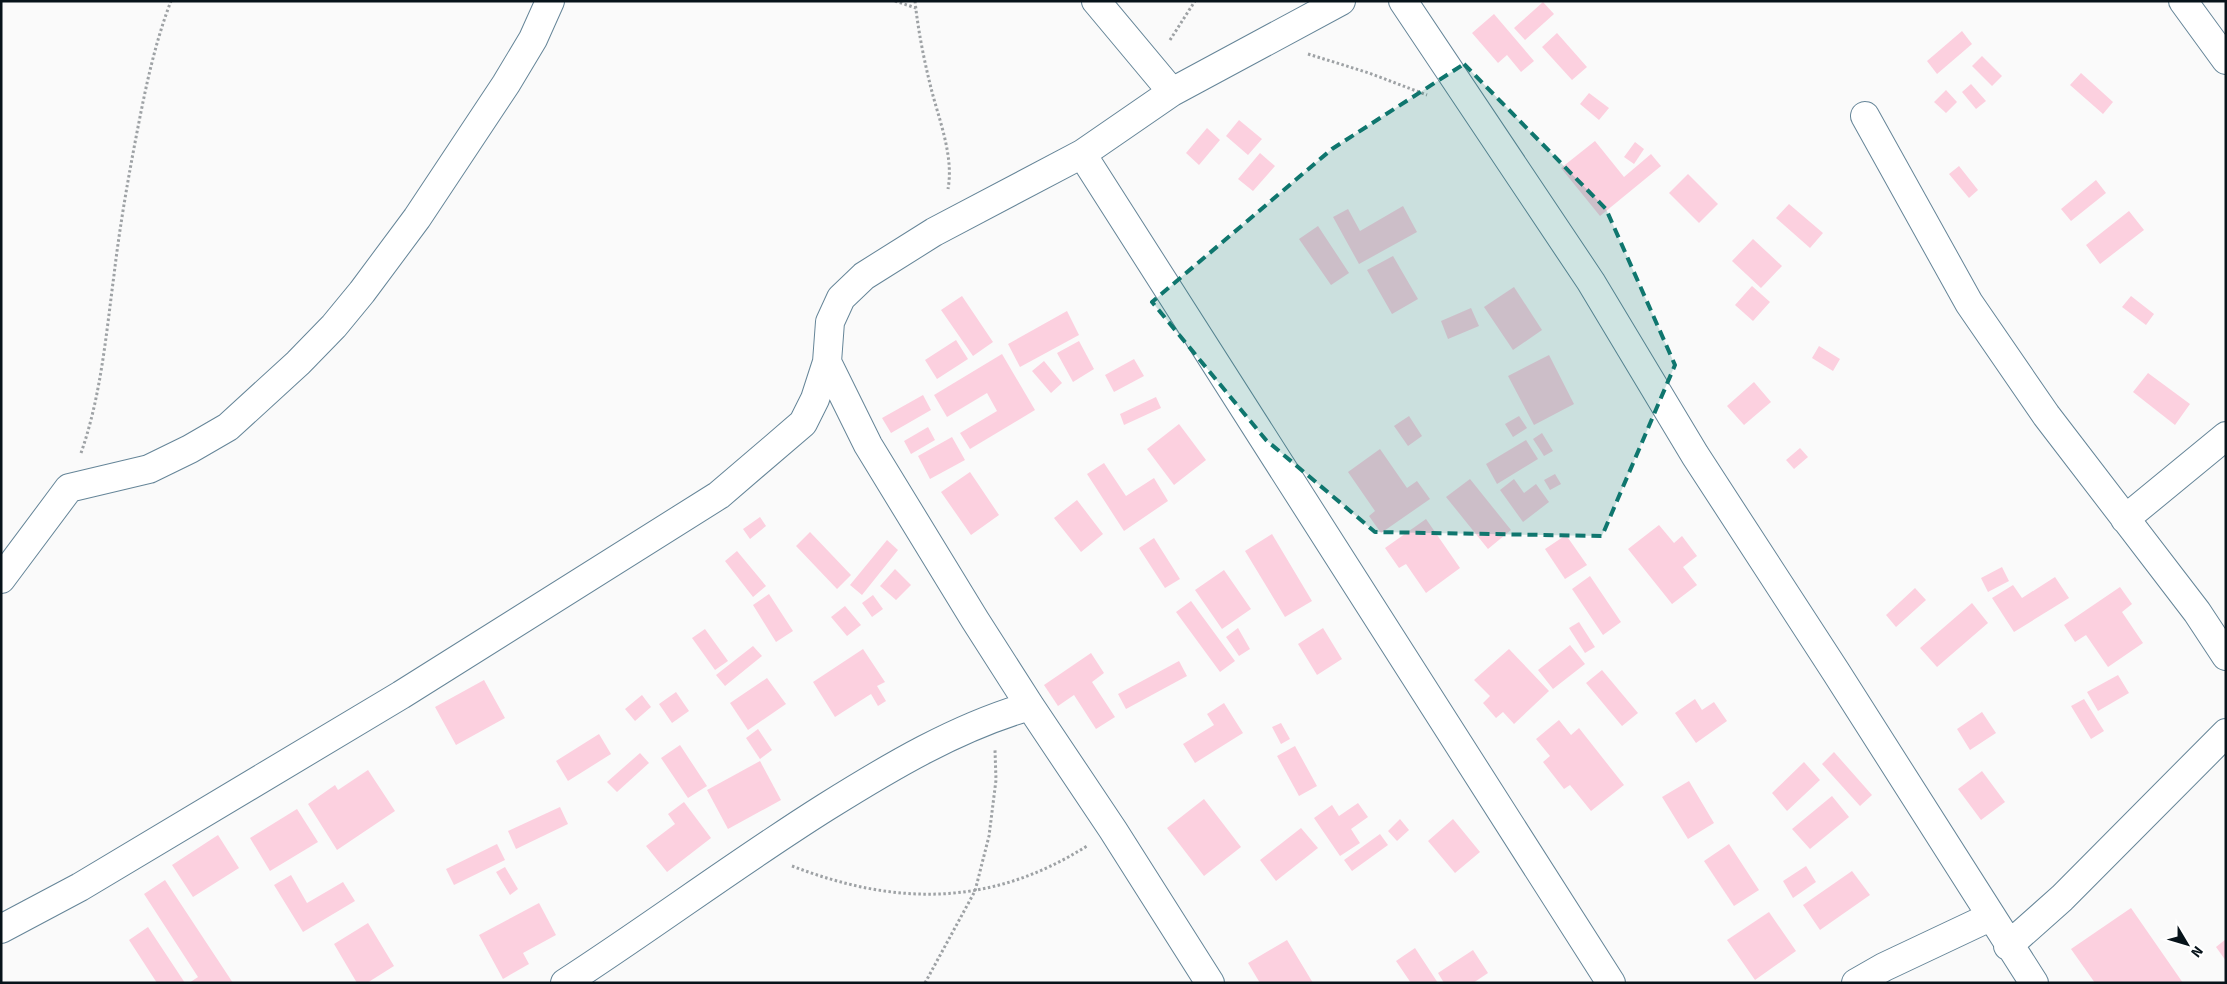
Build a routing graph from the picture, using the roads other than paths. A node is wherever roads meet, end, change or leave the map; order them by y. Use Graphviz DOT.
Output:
graph roads {
  1 [pos="550,1"];
  2 [pos="1096,1"];
  3 [pos="1341,1"];
  4 [pos="1403,1"];
  5 [pos="2183,1"];
  6 [pos="2226,60"];
  7 [pos="1172,92"];
  8 [pos="1866,116"];
  9 [pos="1082,154"];
  10 [pos="827,362"];
  11 [pos="2226,436"];
  12 [pos="2125,519"];
  13 [pos="1,579"];
  14 [pos="2226,656"];
  15 [pos="1030,706"];
  16 [pos="2226,733"];
  17 [pos="1990,916"];
  18 [pos="1,929"];
  19 [pos="2008,946"];
  20 [pos="592,976"];
  21 [pos="564,983"];
  22 [pos="1210,983"];
  23 [pos="1610,983"];
  24 [pos="1856,983"];
  25 [pos="2034,983"];
  1 -- 13 [label="street"];
  2 -- 7 [label="street"];
  3 -- 7 [label="street"];
  4 -- 17 [label="street"];
  5 -- 6 [label="street"];
  7 -- 9 [label="street"];
  8 -- 12 [label="street"];
  9 -- 10 [label="street"];
  9 -- 23 [label="street"];
  10 -- 15 [label="street"];
  10 -- 18 [label="street"];
  11 -- 12 [label="street"];
  12 -- 14 [label="street"];
  15 -- 20 [label="street"];
  15 -- 22 [label="street"];
  16 -- 19 [label="street"];
  17 -- 19 [label="street"];
  17 -- 24 [label="street"];
  19 -- 25 [label="street"];
  20 -- 21 [label="street"];
}
